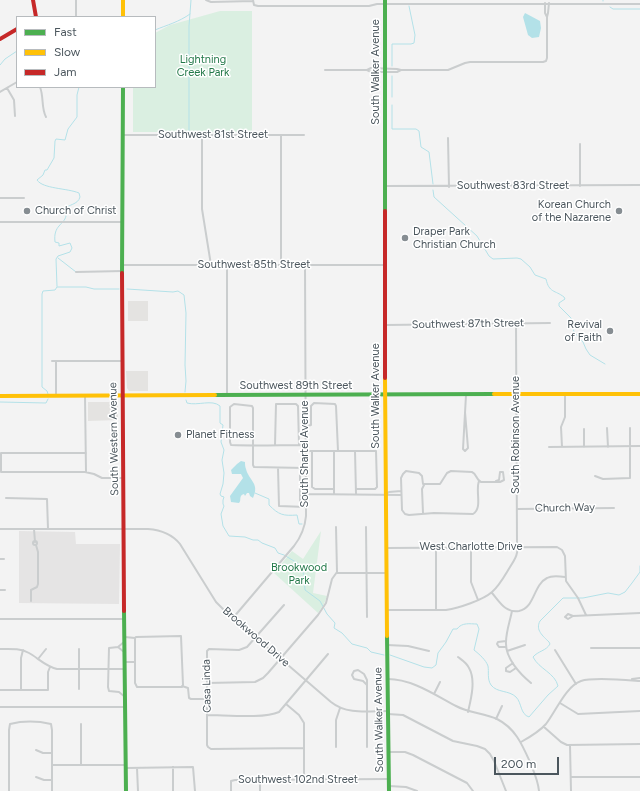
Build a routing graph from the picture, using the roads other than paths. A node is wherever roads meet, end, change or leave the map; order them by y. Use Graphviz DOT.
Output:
graph roads {
  1 [pos="33,0"];
  2 [pos="76,0"];
  3 [pos="123,0"];
  4 [pos="207,1"];
  5 [pos="218,1"];
  6 [pos="249,1"];
  7 [pos="253,1"];
  8 [pos="385,2"];
  9 [pos="549,3"];
  10 [pos="545,4"];
  11 [pos="640,4"];
  12 [pos="36,16"];
  13 [pos="76,16"];
  14 [pos="123,16"];
  15 [pos="547,17"];
  16 [pos="16,30"];
  17 [pos="0,38"];
  18 [pos="325,70"];
  19 [pos="385,70"];
  20 [pos="16,83"];
  21 [pos="7,88"];
  22 [pos="40,88"];
  23 [pos="123,88"];
  24 [pos="0,92"];
  25 [pos="15,116"];
  26 [pos="46,117"];
  27 [pos="123,135"];
  28 [pos="202,135"];
  29 [pos="304,135"];
  30 [pos="281,136"];
  31 [pos="448,138"];
  32 [pos="580,144"];
  33 [pos="640,185"];
  34 [pos="385,186"];
  35 [pos="580,186"];
  36 [pos="449,187"];
  37 [pos="0,198"];
  38 [pos="24,198"];
  39 [pos="0,222"];
  40 [pos="123,222"];
  41 [pos="123,265"];
  42 [pos="210,265"];
  43 [pos="228,265"];
  44 [pos="281,265"];
  45 [pos="305,265"];
  46 [pos="385,265"];
  47 [pos="123,271"];
  48 [pos="76,272"];
  49 [pos="516,324"];
  50 [pos="550,324"];
  51 [pos="385,325"];
  52 [pos="122,360"];
  53 [pos="52,361"];
  54 [pos="56,361"];
  55 [pos="385,394"];
  56 [pos="516,394"];
  57 [pos="565,394"];
  58 [pos="640,394"];
  59 [pos="305,395"];
  60 [pos="466,395"];
  61 [pos="0,396"];
  62 [pos="56,396"];
  63 [pos="85,396"];
  64 [pos="123,396"];
  65 [pos="227,396"];
  66 [pos="465,423"];
  67 [pos="305,427"];
  68 [pos="607,428"];
  69 [pos="630,428"];
  70 [pos="584,429"];
  71 [pos="253,445"];
  72 [pos="275,445"];
  73 [pos="299,445"];
  74 [pos="305,446"];
  75 [pos="549,447"];
  76 [pos="562,447"];
  77 [pos="584,447"];
  78 [pos="608,447"];
  79 [pos="630,447"];
  80 [pos="640,448"];
  81 [pos="305,451"];
  82 [pos="312,451"];
  83 [pos="334,451"];
  84 [pos="338,451"];
  85 [pos="355,451"];
  86 [pos="86,453"];
  87 [pos="1,454"];
  88 [pos="278,468"];
  89 [pos="300,468"];
  90 [pos="305,468"];
  91 [pos="86,472"];
  92 [pos="595,476"];
  93 [pos="124,478"];
  94 [pos="479,481"];
  95 [pos="496,482"];
  96 [pos="424,485"];
  97 [pos="334,489"];
  98 [pos="356,489"];
  99 [pos="401,492"];
  100 [pos="305,494"];
  101 [pos="334,494"];
  102 [pos="356,494"];
  103 [pos="386,494"];
  104 [pos="401,495"];
  105 [pos="6,498"];
  106 [pos="300,507"];
  107 [pos="306,507"];
  108 [pos="614,508"];
  109 [pos="517,509"];
  110 [pos="422,513"];
  111 [pos="336,528"];
  112 [pos="366,528"];
  113 [pos="0,529"];
  114 [pos="34,529"];
  115 [pos="48,529"];
  116 [pos="124,529"];
  117 [pos="436,547"];
  118 [pos="471,547"];
  119 [pos="517,547"];
  120 [pos="386,548"];
  121 [pos="0,558"];
  122 [pos="4,559"];
  123 [pos="337,573"];
  124 [pos="366,573"];
  125 [pos="387,573"];
  126 [pos="565,577"];
  127 [pos="0,590"];
  128 [pos="5,590"];
  129 [pos="491,593"];
  130 [pos="478,600"];
  131 [pos="31,601"];
  132 [pos="284,605"];
  133 [pos="387,610"];
  134 [pos="436,610"];
  135 [pos="512,611"];
  136 [pos="640,613"];
  137 [pos="586,615"];
  138 [pos="573,616"];
  139 [pos="367,617"];
  140 [pos="233,618"];
  141 [pos="0,619"];
  142 [pos="125,619"];
  143 [pos="256,637"];
  144 [pos="135,638"];
  145 [pos="125,639"];
  146 [pos="506,641"];
  147 [pos="387,645"];
  148 [pos="525,645"];
  149 [pos="118,647"];
  150 [pos="506,647"];
  151 [pos="591,648"];
  152 [pos="640,648"];
  153 [pos="0,649"];
  154 [pos="46,649"];
  155 [pos="79,649"];
  156 [pos="23,650"];
  157 [pos="429,650"];
  158 [pos="555,650"];
  159 [pos="507,651"];
  160 [pos="125,653"];
  161 [pos="328,654"];
  162 [pos="458,657"];
  163 [pos="38,659"];
  164 [pos="280,659"];
  165 [pos="125,662"];
  166 [pos="134,662"];
  167 [pos="513,663"];
  168 [pos="50,667"];
  169 [pos="516,668"];
  170 [pos="79,669"];
  171 [pos="108,669"];
  172 [pos="125,669"];
  173 [pos="388,679"];
  174 [pos="306,680"];
  175 [pos="640,680"];
  176 [pos="440,682"];
  177 [pos="207,683"];
  178 [pos="531,683"];
  179 [pos="576,684"];
  180 [pos="367,685"];
  181 [pos="125,686"];
  182 [pos="182,686"];
  183 [pos="79,689"];
  184 [pos="0,690"];
  185 [pos="21,690"];
  186 [pos="118,692"];
  187 [pos="434,694"];
  188 [pos="126,698"];
  189 [pos="207,699"];
  190 [pos="560,703"];
  191 [pos="286,704"];
  192 [pos="502,706"];
  193 [pos="0,707"];
  194 [pos="126,707"];
  195 [pos="340,708"];
  196 [pos="367,711"];
  197 [pos="640,711"];
  198 [pos="468,712"];
  199 [pos="388,713"];
  200 [pos="207,715"];
  201 [pos="496,719"];
  202 [pos="81,724"];
  203 [pos="544,726"];
  204 [pos="521,742"];
  205 [pos="640,744"];
  206 [pos="570,745"];
  207 [pos="336,747"];
  208 [pos="367,747"];
  209 [pos="304,748"];
  210 [pos="36,750"];
  211 [pos="389,752"];
  212 [pos="52,753"];
  213 [pos="52,765"];
  214 [pos="81,765"];
  215 [pos="126,767"];
  216 [pos="173,767"];
  217 [pos="137,768"];
  218 [pos="36,777"];
  219 [pos="571,777"];
  220 [pos="640,777"];
  221 [pos="389,779"];
  222 [pos="52,780"];
  223 [pos="260,780"];
  224 [pos="304,780"];
  225 [pos="389,786"];
  226 [pos="9,791"];
  227 [pos="52,791"];
  228 [pos="126,791"];
  229 [pos="138,791"];
  230 [pos="173,791"];
  231 [pos="195,791"];
  232 [pos="231,791"];
  233 [pos="260,791"];
  234 [pos="389,791"];
  235 [pos="417,791"];
  236 [pos="473,791"];
  237 [pos="506,791"];
  238 [pos="539,791"];
  239 [pos="571,791"];
  1 -- 12 [label="main road"];
  2 -- 13 [label="street"];
  3 -- 14 [label="main road"];
  4 -- 5 [label="street"];
  5 -- 6 [label="street"];
  6 -- 7 [label="street"];
  7 -- 8 [label="street"];
  8 -- 10 [label="street"];
  8 -- 19 [label="main road, South Walker Avenue"];
  9 -- 10 [label="street"];
  9 -- 11 [label="street"];
  9 -- 15 [label="street"];
  10 -- 15 [label="street"];
  15 -- 19 [label="street"];
  16 -- 17 [label="main road"];
  18 -- 19 [label="street"];
  19 -- 34 [label="main road, South Walker Avenue"];
  20 -- 21 [label="street"];
  21 -- 24 [label="street"];
  21 -- 25 [label="street"];
  22 -- 26 [label="street"];
  23 -- 27 [label="main road, South Western Avenue"];
  27 -- 28 [label="street, Southwest 81st Street"];
  27 -- 40 [label="main road, South Western Avenue"];
  28 -- 30 [label="street, Southwest 81st Street"];
  28 -- 42 [label="street"];
  29 -- 30 [label="street, Southwest 81st Street"];
  30 -- 44 [label="street"];
  31 -- 36 [label="street"];
  32 -- 35 [label="street"];
  33 -- 35 [label="street, Southwest 83rd Street"];
  34 -- 36 [label="street, Southwest 83rd Street"];
  34 -- 46 [label="main road, South Walker Avenue"];
  35 -- 36 [label="street, Southwest 83rd Street"];
  37 -- 38 [label="street"];
  39 -- 40 [label="street"];
  40 -- 41 [label="main road, South Western Avenue"];
  41 -- 42 [label="street, Southwest 85th Street"];
  41 -- 47 [label="main road, South Western Avenue"];
  42 -- 43 [label="street, Southwest 85th Street"];
  43 -- 44 [label="street, Southwest 85th Street"];
  43 -- 65 [label="street"];
  44 -- 45 [label="street, Southwest 85th Street"];
  45 -- 46 [label="street, Southwest 85th Street"];
  45 -- 59 [label="street, South Shartel Avenue"];
  46 -- 51 [label="main road, South Walker Avenue"];
  47 -- 48 [label="street"];
  47 -- 52 [label="main road, South Western Avenue"];
  49 -- 50 [label="street, Southwest 87th Street"];
  49 -- 51 [label="street, Southwest 87th Street"];
  49 -- 56 [label="street, South Robinson Avenue"];
  51 -- 55 [label="main road, South Walker Avenue"];
  52 -- 54 [label="street"];
  52 -- 64 [label="main road, South Western Avenue"];
  53 -- 54 [label="street"];
  54 -- 62 [label="street"];
  55 -- 59 [label="main road, Southwest 89th Street"];
  55 -- 60 [label="main road, Southwest 89th Street"];
  55 -- 103 [label="main road, South Walker Avenue"];
  56 -- 57 [label="main road, Southwest 89th Street"];
  56 -- 60 [label="main road, Southwest 89th Street"];
  56 -- 109 [label="street, South Robinson Avenue"];
  57 -- 58 [label="main road, Southwest 89th Street"];
  57 -- 76 [label="street"];
  59 -- 65 [label="main road, Southwest 89th Street"];
  59 -- 67 [label="street, South Shartel Avenue"];
  60 -- 66 [label="street"];
  61 -- 62 [label="main road, Southwest 89th Street"];
  62 -- 63 [label="main road, Southwest 89th Street"];
  63 -- 64 [label="main road, Southwest 89th Street"];
  63 -- 86 [label="street"];
  64 -- 65 [label="main road, Southwest 89th Street"];
  64 -- 93 [label="main road, South Western Avenue"];
  66 -- 66 [label="street"];
  67 -- 74 [label="street, South Shartel Avenue"];
  67 -- 84 [label="street"];
  68 -- 78 [label="street"];
  69 -- 79 [label="street"];
  70 -- 77 [label="street"];
  71 -- 71 [label="street"];
  71 -- 72 [label="street"];
  71 -- 88 [label="street"];
  72 -- 73 [label="street"];
  72 -- 73 [label="street"];
  73 -- 74 [label="street"];
  74 -- 81 [label="street, South Shartel Avenue"];
  75 -- 76 [label="street"];
  76 -- 77 [label="street"];
  77 -- 78 [label="street"];
  78 -- 79 [label="street"];
  79 -- 80 [label="street"];
  79 -- 92 [label="street"];
  81 -- 82 [label="street"];
  81 -- 90 [label="street, South Shartel Avenue"];
  82 -- 83 [label="street"];
  82 -- 97 [label="street"];
  83 -- 84 [label="street"];
  83 -- 97 [label="street"];
  84 -- 85 [label="street"];
  85 -- 98 [label="street"];
  85 -- 98 [label="street"];
  86 -- 87 [label="street"];
  86 -- 91 [label="street"];
  87 -- 91 [label="street"];
  88 -- 89 [label="street"];
  88 -- 106 [label="street"];
  89 -- 90 [label="street"];
  89 -- 106 [label="street"];
  90 -- 100 [label="street, South Shartel Avenue"];
  91 -- 93 [label="street"];
  93 -- 116 [label="main road, South Western Avenue"];
  94 -- 95 [label="street"];
  94 -- 96 [label="street"];
  94 -- 110 [label="street"];
  95 -- 95 [label="street"];
  96 -- 99 [label="street"];
  96 -- 110 [label="street"];
  97 -- 101 [label="street"];
  98 -- 102 [label="street"];
  99 -- 103 [label="street"];
  99 -- 104 [label="street"];
  100 -- 101 [label="street"];
  100 -- 107 [label="street, South Shartel Avenue"];
  101 -- 102 [label="street"];
  102 -- 103 [label="street"];
  103 -- 104 [label="street"];
  103 -- 120 [label="main road, South Walker Avenue"];
  104 -- 110 [label="street"];
  105 -- 115 [label="street"];
  106 -- 107 [label="street"];
  107 -- 140 [label="street, South Shartel Avenue"];
  108 -- 109 [label="street, Church Way"];
  109 -- 119 [label="street, South Robinson Avenue"];
  111 -- 123 [label="street"];
  112 -- 124 [label="street"];
  113 -- 114 [label="street, Brookwood Drive"];
  114 -- 115 [label="street, Brookwood Drive"];
  114 -- 131 [label="street"];
  115 -- 116 [label="street, Brookwood Drive"];
  116 -- 140 [label="street, Brookwood Drive"];
  116 -- 142 [label="main road, South Western Avenue"];
  117 -- 118 [label="street, West Charlotte Drive"];
  117 -- 120 [label="street, West Charlotte Drive"];
  117 -- 134 [label="street"];
  118 -- 119 [label="street, West Charlotte Drive"];
  118 -- 130 [label="street"];
  119 -- 126 [label="street, West Charlotte Drive"];
  119 -- 129 [label="street, South Robinson Avenue"];
  120 -- 125 [label="main road, South Walker Avenue"];
  121 -- 122 [label="street"];
  123 -- 124 [label="street"];
  123 -- 164 [label="street"];
  124 -- 125 [label="street"];
  124 -- 139 [label="street"];
  125 -- 133 [label="main road, South Walker Avenue"];
  126 -- 135 [label="street"];
  126 -- 137 [label="street"];
  127 -- 128 [label="street"];
  129 -- 130 [label="street"];
  129 -- 135 [label="street"];
  130 -- 134 [label="street"];
  132 -- 143 [label="street, Casa Linda"];
  133 -- 134 [label="street"];
  133 -- 147 [label="main road, South Walker Avenue"];
  135 -- 146 [label="street"];
  136 -- 137 [label="street"];
  137 -- 138 [label="street"];
  140 -- 143 [label="street, Brookwood Drive"];
  141 -- 142 [label="street"];
  142 -- 145 [label="main road, South Western Avenue"];
  143 -- 164 [label="street, Brookwood Drive"];
  143 -- 177 [label="street, Casa Linda"];
  144 -- 145 [label="street"];
  144 -- 166 [label="street"];
  144 -- 182 [label="street"];
  145 -- 149 [label="street"];
  145 -- 160 [label="main road, South Western Avenue"];
  146 -- 150 [label="street"];
  146 -- 150 [label="street"];
  147 -- 157 [label="street"];
  147 -- 173 [label="main road, South Walker Avenue"];
  148 -- 159 [label="street"];
  149 -- 160 [label="street"];
  149 -- 171 [label="street"];
  150 -- 159 [label="street"];
  151 -- 152 [label="street"];
  153 -- 156 [label="street"];
  154 -- 163 [label="street"];
  155 -- 170 [label="street"];
  156 -- 163 [label="street"];
  156 -- 185 [label="street"];
  158 -- 179 [label="street"];
  159 -- 167 [label="street"];
  160 -- 165 [label="main road, South Western Avenue"];
  161 -- 174 [label="street"];
  162 -- 198 [label="street"];
  163 -- 168 [label="street"];
  164 -- 174 [label="street, Brookwood Drive"];
  164 -- 177 [label="street"];
  165 -- 166 [label="street"];
  165 -- 172 [label="main road, South Western Avenue"];
  166 -- 182 [label="street"];
  167 -- 169 [label="street"];
  167 -- 169 [label="street"];
  168 -- 170 [label="street"];
  168 -- 185 [label="street"];
  169 -- 178 [label="street"];
  170 -- 171 [label="street"];
  170 -- 183 [label="street"];
  171 -- 172 [label="street"];
  171 -- 186 [label="street"];
  172 -- 181 [label="main road, South Western Avenue"];
  173 -- 187 [label="street"];
  173 -- 199 [label="main road, South Walker Avenue"];
  174 -- 191 [label="street"];
  174 -- 195 [label="street, Brookwood Drive"];
  175 -- 179 [label="street"];
  176 -- 187 [label="street"];
  177 -- 189 [label="street, Casa Linda"];
  179 -- 190 [label="street"];
  180 -- 180 [label="street"];
  180 -- 196 [label="street"];
  181 -- 186 [label="street"];
  181 -- 188 [label="main road, South Western Avenue"];
  182 -- 189 [label="street"];
  184 -- 185 [label="street"];
  186 -- 188 [label="street"];
  187 -- 198 [label="street"];
  188 -- 194 [label="main road, South Western Avenue"];
  189 -- 200 [label="street, Casa Linda"];
  190 -- 197 [label="street"];
  190 -- 203 [label="street"];
  191 -- 200 [label="street"];
  191 -- 209 [label="street"];
  192 -- 201 [label="street"];
  193 -- 194 [label="street"];
  194 -- 215 [label="main road, South Western Avenue"];
  195 -- 196 [label="street"];
  195 -- 207 [label="street"];
  196 -- 199 [label="street"];
  196 -- 208 [label="street"];
  198 -- 201 [label="street"];
  199 -- 211 [label="main road, South Walker Avenue"];
  199 -- 237 [label="street"];
  200 -- 209 [label="street, Casa Linda"];
  201 -- 204 [label="street"];
  202 -- 214 [label="street"];
  203 -- 204 [label="street"];
  203 -- 206 [label="street"];
  204 -- 238 [label="street"];
  205 -- 206 [label="street"];
  206 -- 219 [label="street"];
  209 -- 224 [label="street"];
  210 -- 212 [label="street"];
  211 -- 221 [label="main road, South Walker Avenue"];
  211 -- 236 [label="street"];
  212 -- 213 [label="street"];
  212 -- 226 [label="street"];
  213 -- 214 [label="street"];
  213 -- 222 [label="street"];
  214 -- 215 [label="street"];
  215 -- 217 [label="street"];
  215 -- 228 [label="main road, South Western Avenue"];
  216 -- 217 [label="street"];
  216 -- 230 [label="street"];
  216 -- 231 [label="street"];
  217 -- 229 [label="street"];
  218 -- 222 [label="street"];
  219 -- 220 [label="street"];
  219 -- 239 [label="street"];
  221 -- 224 [label="street, Southwest 102nd Street"];
  221 -- 225 [label="main road, South Walker Avenue"];
  222 -- 227 [label="street"];
  223 -- 224 [label="street, Southwest 102nd Street"];
  223 -- 232 [label="street, Southwest 102nd Street"];
  223 -- 233 [label="street"];
  225 -- 234 [label="main road, South Walker Avenue"];
  225 -- 235 [label="street"];
}
